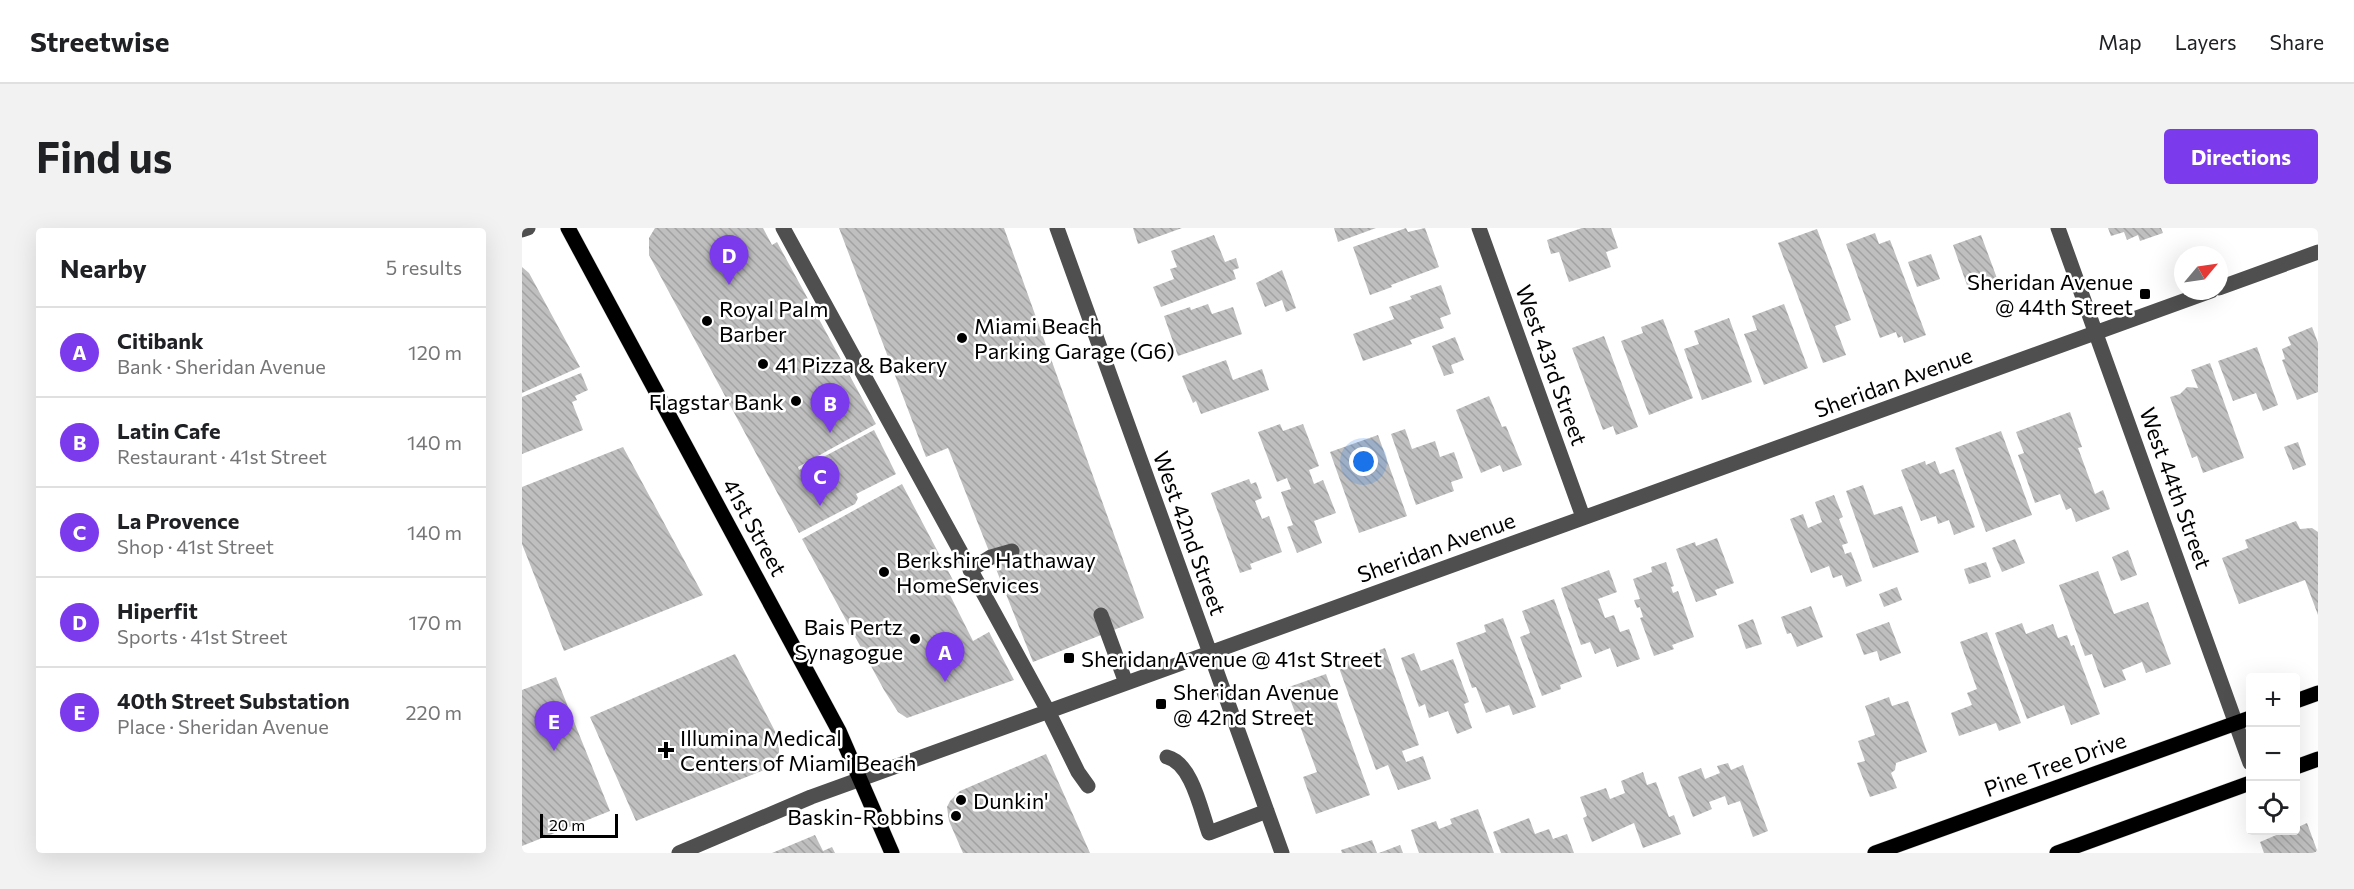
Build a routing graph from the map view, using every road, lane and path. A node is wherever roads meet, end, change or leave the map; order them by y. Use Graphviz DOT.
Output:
graph roads {
  1 [pos="528,228"];
  2 [pos="567,228"];
  3 [pos="783,228"];
  4 [pos="1057,228"];
  5 [pos="1479,228"];
  6 [pos="2058,228"];
  7 [pos="522,230"];
  8 [pos="2318,252"];
  9 [pos="2228,285"];
  10 [pos="2187,300"];
  11 [pos="2097,333"];
  12 [pos="1583,517"];
  13 [pos="1012,551"];
  14 [pos="970,570"];
  15 [pos="1101,615"];
  16 [pos="1209,652"];
  17 [pos="1126,683"];
  18 [pos="2318,693"];
  19 [pos="2300,699"];
  20 [pos="1048,711"];
  21 [pos="2243,720"];
  22 [pos="2246,738"];
  23 [pos="1167,757"];
  24 [pos="2318,759"];
  25 [pos="2300,765"];
  26 [pos="861,779"];
  27 [pos="2246,784"];
  28 [pos="1088,786"];
  29 [pos="1267,811"];
  30 [pos="679,853"];
  31 [pos="892,853"];
  32 [pos="1282,853"];
  33 [pos="1875,853"];
  34 [pos="2057,853"];
  1 -- 7 [label="street"];
  2 -- 26 [label="main road, 41st Street"];
  3 -- 14 [label="street"];
  4 -- 16 [label="street, West 42nd Street"];
  5 -- 12 [label="street, West 43rd Street"];
  6 -- 11 [label="street, West 44th Street"];
  8 -- 9 [label="street"];
  10 -- 11 [label="street, Sheridan Avenue"];
  11 -- 12 [label="street, Sheridan Avenue"];
  11 -- 21 [label="street, West 44th Street"];
  12 -- 16 [label="street, Sheridan Avenue"];
  13 -- 14 [label="street"];
  14 -- 20 [label="street"];
  15 -- 17 [label="street"];
  16 -- 17 [label="street, Sheridan Avenue"];
  16 -- 29 [label="street, West 42nd Street"];
  17 -- 20 [label="street, Sheridan Avenue"];
  18 -- 19 [label="main road"];
  20 -- 26 [label="street, Sheridan Avenue"];
  20 -- 28 [label="street"];
  21 -- 22 [label="street, West 44th Street"];
  21 -- 33 [label="main road, Pine Tree Drive"];
  23 -- 29 [label="street"];
  24 -- 25 [label="main road"];
  26 -- 30 [label="street, Sheridan Avenue"];
  26 -- 31 [label="main road, 41st Street"];
  27 -- 34 [label="main road"];
  29 -- 32 [label="street, West 42nd Street"];
}
